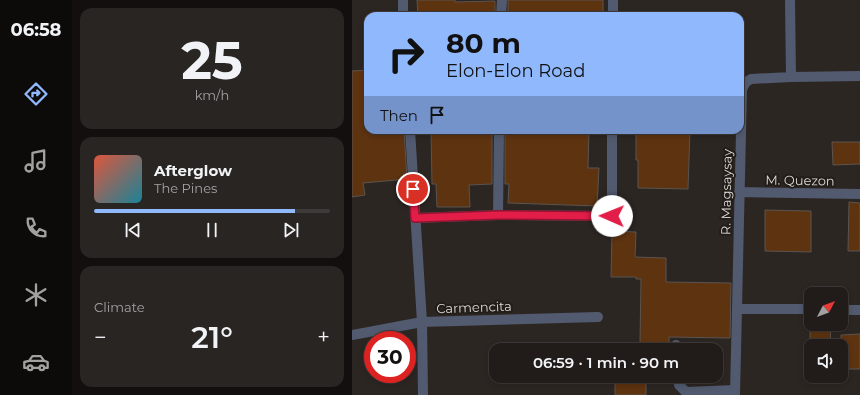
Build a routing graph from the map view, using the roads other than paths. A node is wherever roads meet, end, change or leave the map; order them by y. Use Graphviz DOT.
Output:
graph roads {
  1 [pos="402,0"];
  2 [pos="502,0"];
  3 [pos="613,0"];
  4 [pos="790,0"];
  5 [pos="403,12"];
  6 [pos="501,12"];
  7 [pos="613,12"];
  8 [pos="860,76"];
  9 [pos="791,77"];
  10 [pos="744,86"];
  11 [pos="410,134"];
  12 [pos="499,134"];
  13 [pos="612,134"];
  14 [pos="741,134"];
  15 [pos="739,192"];
  16 [pos="860,194"];
  17 [pos="498,215"];
  18 [pos="415,218"];
  19 [pos="737,309"];
  20 [pos="804,309"];
  21 [pos="848,310"];
  22 [pos="860,310"];
  23 [pos="598,317"];
  24 [pos="422,322"];
  25 [pos="352,335"];
  26 [pos="679,383"];
  27 [pos="735,392"];
  28 [pos="423,395"];
  1 -- 5 [label="street"];
  2 -- 6 [label="street"];
  3 -- 7 [label="street"];
  4 -- 9 [label="street"];
  8 -- 9 [label="street, R. Magsaysay"];
  9 -- 10 [label="street, R. Magsaysay"];
  11 -- 18 [label="street"];
  12 -- 17 [label="street"];
  13 -- 17 [label="street"];
  14 -- 15 [label="street, R. Magsaysay"];
  15 -- 16 [label="street, M. Quezon"];
  15 -- 19 [label="street, R. Magsaysay"];
  17 -- 18 [label="street"];
  18 -- 24 [label="street"];
  19 -- 20 [label="street"];
  19 -- 27 [label="street, R. Magsaysay"];
  21 -- 22 [label="street"];
  23 -- 24 [label="street, Carmencita"];
  24 -- 25 [label="street, Carmencita"];
  24 -- 28 [label="street"];
  26 -- 27 [label="street"];
}
